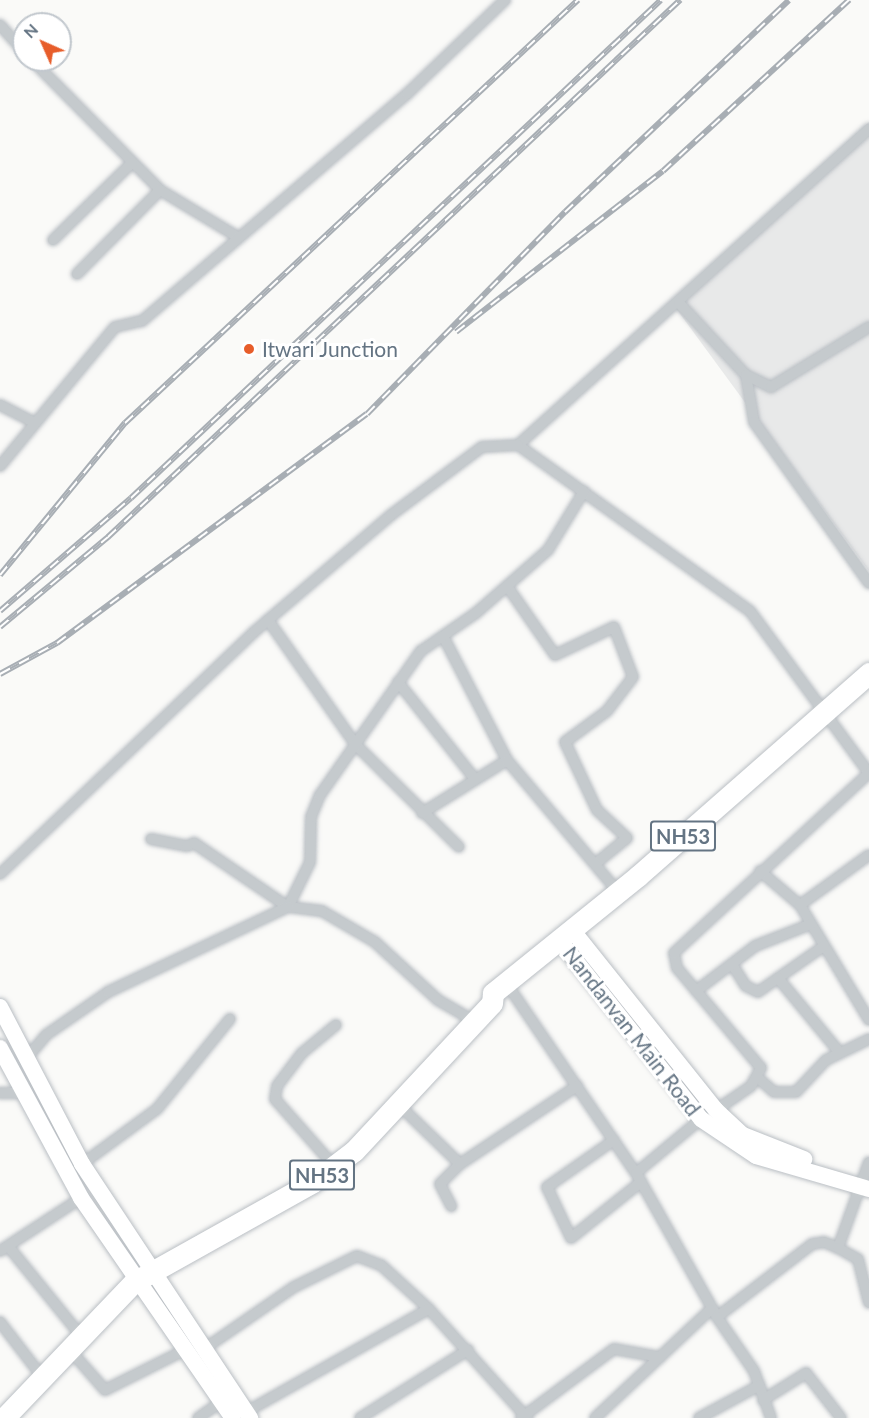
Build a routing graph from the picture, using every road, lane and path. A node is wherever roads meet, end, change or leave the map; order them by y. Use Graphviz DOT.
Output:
graph roads {
  1 [pos="505,0"];
  2 [pos="0,25"];
  3 [pos="12,38"];
  4 [pos="44,72"];
  5 [pos="869,129"];
  6 [pos="132,163"];
  7 [pos="160,190"];
  8 [pos="238,237"];
  9 [pos="53,240"];
  10 [pos="77,274"];
  11 [pos="680,303"];
  12 [pos="869,327"];
  13 [pos="746,375"];
  14 [pos="0,405"];
  15 [pos="32,421"];
  16 [pos="518,445"];
  17 [pos="0,466"];
  18 [pos="584,491"];
  19 [pos="869,583"];
  20 [pos="507,586"];
  21 [pos="268,620"];
  22 [pos="443,636"];
  23 [pos="869,673"];
  24 [pos="398,682"];
  25 [pos="869,687"];
  26 [pos="825,718"];
  27 [pos="355,744"];
  28 [pos="507,760"];
  29 [pos="869,773"];
  30 [pos="475,779"];
  31 [pos="422,813"];
  32 [pos="151,838"];
  33 [pos="459,847"];
  34 [pos="869,855"];
  35 [pos="595,864"];
  36 [pos="760,871"];
  37 [pos="0,874"];
  38 [pos="618,892"];
  39 [pos="800,905"];
  40 [pos="288,907"];
  41 [pos="811,924"];
  42 [pos="570,940"];
  43 [pos="824,946"];
  44 [pos="732,964"];
  45 [pos="778,978"];
  46 [pos="510,988"];
  47 [pos="696,991"];
  48 [pos="0,1007"];
  49 [pos="230,1019"];
  50 [pos="869,1020"];
  51 [pos="474,1021"];
  52 [pos="336,1025"];
  53 [pos="869,1039"];
  54 [pos="0,1048"];
  55 [pos="840,1053"];
  56 [pos="26,1059"];
  57 [pos="758,1078"];
  58 [pos="577,1086"];
  59 [pos="0,1093"];
  60 [pos="22,1093"];
  61 [pos="399,1105"];
  62 [pos="716,1110"];
  63 [pos="701,1119"];
  64 [pos="614,1140"];
  65 [pos="82,1164"];
  66 [pos="460,1164"];
  67 [pos="334,1166"];
  68 [pos="638,1177"];
  69 [pos="865,1179"];
  70 [pos="81,1198"];
  71 [pos="451,1206"];
  72 [pos="838,1248"];
  73 [pos="4,1249"];
  74 [pos="863,1261"];
  75 [pos="142,1277"];
  76 [pos="869,1303"];
  77 [pos="429,1309"];
  78 [pos="714,1313"];
  79 [pos="0,1322"];
  80 [pos="76,1343"];
  81 [pos="204,1349"];
  82 [pos="185,1350"];
  83 [pos="468,1350"];
  84 [pos="660,1357"];
  85 [pos="43,1378"];
  86 [pos="760,1385"];
  87 [pos="763,1400"];
  88 [pos="222,1401"];
  89 [pos="243,1416"];
  90 [pos="524,1417"];
  91 [pos="4,1418"];
  92 [pos="198,1418"];
  93 [pos="360,1418"];
  94 [pos="596,1418"];
  95 [pos="699,1418"];
  96 [pos="771,1418"];
  97 [pos="841,1418"];
  1 -- 8 [label="street"];
  2 -- 3 [label="street"];
  4 -- 6 [label="street"];
  5 -- 11 [label="street"];
  6 -- 7 [label="street"];
  6 -- 9 [label="street"];
  7 -- 8 [label="street"];
  7 -- 10 [label="street"];
  8 -- 15 [label="street"];
  11 -- 13 [label="street"];
  11 -- 16 [label="street"];
  12 -- 13 [label="street"];
  13 -- 19 [label="street"];
  14 -- 15 [label="street"];
  15 -- 17 [label="street"];
  16 -- 18 [label="street"];
  16 -- 21 [label="street"];
  18 -- 20 [label="street"];
  18 -- 26 [label="street"];
  20 -- 22 [label="street"];
  20 -- 35 [label="street"];
  21 -- 27 [label="street"];
  21 -- 37 [label="street"];
  22 -- 24 [label="street"];
  22 -- 28 [label="street"];
  23 -- 26 [label="highway, NH53"];
  24 -- 27 [label="street"];
  24 -- 30 [label="street"];
  25 -- 26 [label="highway, NH53"];
  26 -- 29 [label="street"];
  26 -- 38 [label="highway, NH53"];
  26 -- 42 [label="highway, NH53"];
  27 -- 31 [label="street"];
  27 -- 40 [label="street"];
  28 -- 30 [label="street"];
  28 -- 35 [label="street"];
  29 -- 36 [label="street"];
  30 -- 31 [label="street"];
  31 -- 33 [label="street"];
  32 -- 40 [label="street"];
  34 -- 39 [label="street"];
  35 -- 38 [label="street"];
  36 -- 39 [label="street"];
  36 -- 47 [label="street"];
  38 -- 42 [label="highway, NH53"];
  39 -- 41 [label="street"];
  40 -- 51 [label="street"];
  40 -- 56 [label="street"];
  41 -- 43 [label="street"];
  41 -- 44 [label="street"];
  42 -- 46 [label="highway, NH53"];
  42 -- 62 [label="main road"];
  42 -- 63 [label="main road, Nandanvan Main Road"];
  43 -- 45 [label="street"];
  43 -- 50 [label="street"];
  44 -- 45 [label="street"];
  44 -- 47 [label="street"];
  45 -- 55 [label="street"];
  46 -- 51 [label="highway, NH53"];
  46 -- 58 [label="street"];
  47 -- 57 [label="street"];
  48 -- 56 [label="main road"];
  49 -- 65 [label="street"];
  51 -- 61 [label="highway, NH53"];
  52 -- 67 [label="street"];
  53 -- 55 [label="street"];
  54 -- 60 [label="main road"];
  55 -- 57 [label="street"];
  56 -- 65 [label="main road"];
  57 -- 62 [label="street"];
  58 -- 64 [label="street"];
  58 -- 66 [label="street"];
  59 -- 60 [label="street"];
  60 -- 70 [label="main road"];
  61 -- 66 [label="street"];
  61 -- 67 [label="highway, NH53"];
  62 -- 69 [label="main road"];
  63 -- 68 [label="street"];
  63 -- 69 [label="main road, Nandanvan Main Road"];
  64 -- 68 [label="street"];
  64 -- 68 [label="street"];
  65 -- 75 [label="main road"];
  66 -- 71 [label="street"];
  67 -- 75 [label="highway, NH53"];
  68 -- 78 [label="street"];
  69 -- 72 [label="street"];
  70 -- 73 [label="street"];
  70 -- 75 [label="main road"];
  72 -- 74 [label="street"];
  72 -- 78 [label="street"];
  73 -- 80 [label="street"];
  74 -- 76 [label="street"];
  75 -- 80 [label="highway, NH53"];
  75 -- 81 [label="main road"];
  75 -- 82 [label="main road"];
  77 -- 81 [label="street"];
  77 -- 83 [label="street"];
  77 -- 89 [label="street"];
  78 -- 84 [label="street"];
  78 -- 86 [label="street"];
  79 -- 85 [label="street"];
  80 -- 82 [label="street"];
  80 -- 85 [label="highway, NH53"];
  81 -- 89 [label="main road"];
  82 -- 88 [label="main road"];
  83 -- 90 [label="street"];
  83 -- 93 [label="street"];
  84 -- 90 [label="street"];
  84 -- 94 [label="street"];
  85 -- 91 [label="highway, NH53"];
  86 -- 87 [label="street"];
  86 -- 95 [label="street"];
  87 -- 96 [label="street"];
  87 -- 97 [label="street"];
  88 -- 89 [label="main road"];
  88 -- 92 [label="street"];
}
